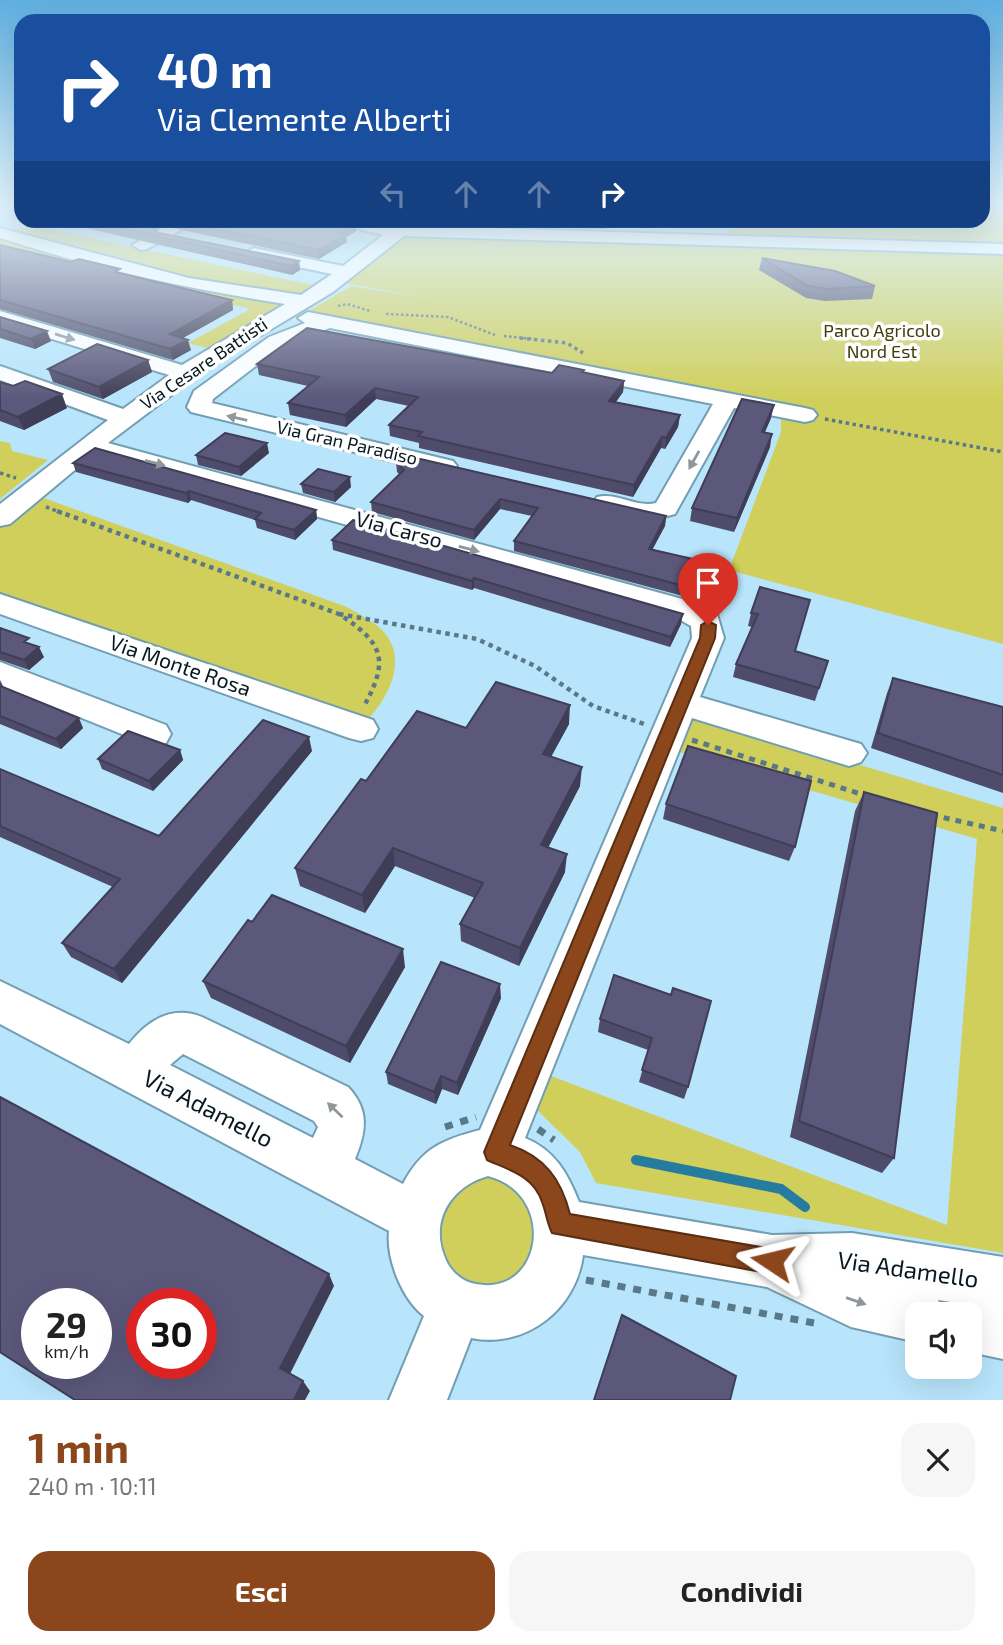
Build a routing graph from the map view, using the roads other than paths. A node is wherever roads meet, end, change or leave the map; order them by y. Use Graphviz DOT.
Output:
graph roads {
  1 [pos="133,269"];
  2 [pos="334,269"];
  3 [pos="350,269"];
  4 [pos="347,272"];
  5 [pos="304,301"];
  6 [pos="281,313"];
  7 [pos="0,317"];
  8 [pos="328,322"];
  9 [pos="0,373"];
  10 [pos="185,373"];
  11 [pos="0,382"];
  12 [pos="727,400"];
  13 [pos="805,415"];
  14 [pos="121,421"];
  15 [pos="89,445"];
  16 [pos="464,470"];
  17 [pos="585,499"];
  18 [pos="0,518"];
  19 [pos="0,604"];
  20 [pos="0,674"];
  21 [pos="675,718"];
  22 [pos="354,726"];
  23 [pos="154,734"];
  24 [pos="849,753"];
  25 [pos="0,1001"];
  26 [pos="136,1072"];
  27 [pos="495,1152"];
  28 [pos="323,1169"];
  29 [pos="415,1217"];
  30 [pos="561,1225"];
  31 [pos="772,1261"];
  32 [pos="1003,1284"];
  33 [pos="455,1307"];
  34 [pos="905,1312"];
  35 [pos="982,1327"];
  36 [pos="1003,1331"];
  37 [pos="418,1400"];
  1 -- 5 [label="street"];
  2 -- 4 [label="street"];
  3 -- 4 [label="street, Via Cesare Battisti"];
  4 -- 5 [label="street, Via Cesare Battisti"];
  5 -- 6 [label="street, Via Cesare Battisti"];
  6 -- 8 [label="street"];
  6 -- 10 [label="street, Via Cesare Battisti"];
  7 -- 10 [label="street, one-way"];
  8 -- 12 [label="street"];
  16 -- 8 [label="street, Via Gran Paradiso, one-way"];
  9 -- 14 [label="street"];
  10 -- 14 [label="street, Via Cesare Battisti"];
  11 -- 14 [label="street"];
  12 -- 13 [label="street"];
  12 -- 17 [label="street, one-way"];
  14 -- 15 [label="street, Via Cesare Battisti"];
  15 -- 18 [label="street, Via Cesare Battisti"];
  15 -- 21 [label="street, Via Carso, one-way"];
  19 -- 22 [label="street, Via Monte Rosa"];
  20 -- 23 [label="street"];
  21 -- 24 [label="street"];
  21 -- 27 [label="street"];
  25 -- 26 [label="street, Via Adamello"];
  26 -- 28 [label="street, Via Adamello"];
  28 -- 26 [label="street, one-way"];
  27 -- 29 [label="street"];
  27 -- 30 [label="street"];
  28 -- 29 [label="street, Via Adamello"];
  29 -- 33 [label="street"];
  30 -- 31 [label="street, Via Adamello"];
  30 -- 33 [label="street"];
  31 -- 32 [label="street, Via Adamello"];
  31 -- 34 [label="street, Via Adamello, one-way"];
  33 -- 37 [label="street"];
  35 -- 36 [label="street, Via Adamello"];
}
